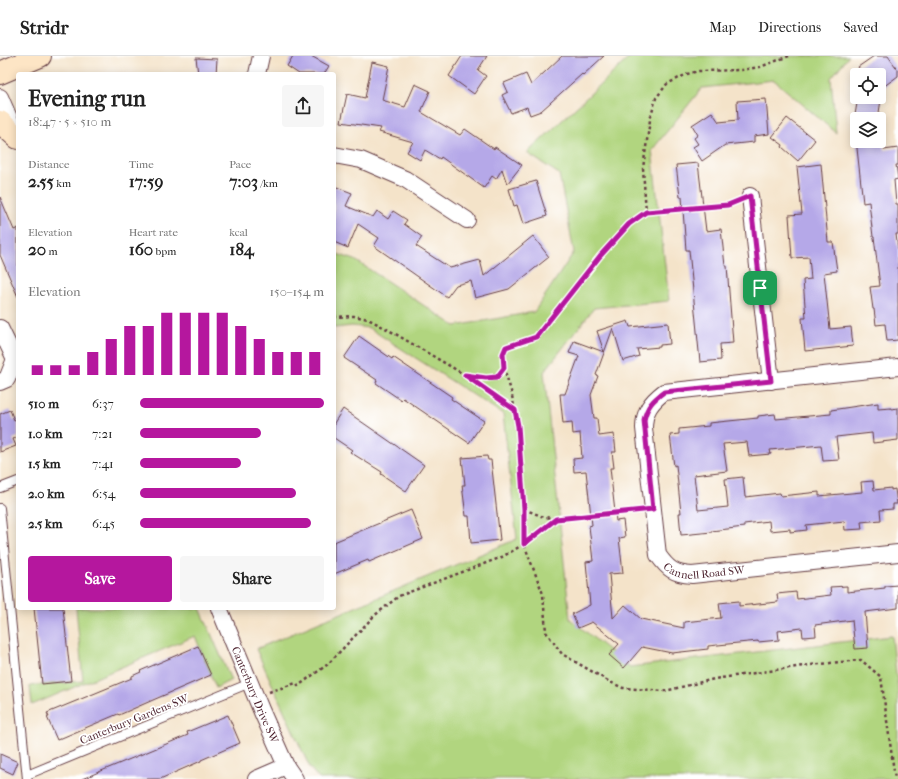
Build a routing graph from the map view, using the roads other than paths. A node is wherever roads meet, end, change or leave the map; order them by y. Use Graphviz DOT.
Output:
graph roads {
  1 [pos="40,56"];
  2 [pos="261,56"];
  3 [pos="257,72"];
  4 [pos="0,73"];
  5 [pos="0,97"];
  6 [pos="0,122"];
  7 [pos="16,133"];
  8 [pos="16,136"];
  9 [pos="336,155"];
  10 [pos="750,196"];
  11 [pos="468,220"];
  12 [pos="0,328"];
  13 [pos="16,358"];
  14 [pos="898,367"];
  15 [pos="771,381"];
  16 [pos="0,382"];
  17 [pos="16,482"];
  18 [pos="0,488"];
  19 [pos="0,508"];
  20 [pos="898,553"];
  21 [pos="220,610"];
  22 [pos="250,683"];
  23 [pos="286,766"];
  24 [pos="27,777"];
  25 [pos="256,779"];
  26 [pos="295,779"];
  1 -- 4 [label="main road"];
  2 -- 3 [label="street"];
  5 -- 7 [label="street"];
  6 -- 8 [label="main road"];
  9 -- 11 [label="street"];
  10 -- 15 [label="street"];
  12 -- 13 [label="street"];
  13 -- 16 [label="street"];
  14 -- 15 [label="street, Cannell Road SW"];
  15 -- 20 [label="street, Cannell Road SW"];
  17 -- 18 [label="lane"];
  19 -- 24 [label="lane, Canterbury Gardens SW"];
  21 -- 22 [label="street, Canterbury Drive SW"];
  22 -- 23 [label="street, Canterbury Drive SW"];
  22 -- 24 [label="lane, Canterbury Gardens SW"];
  23 -- 25 [label="street"];
  23 -- 26 [label="street, Canterbury Drive SW"];
}
